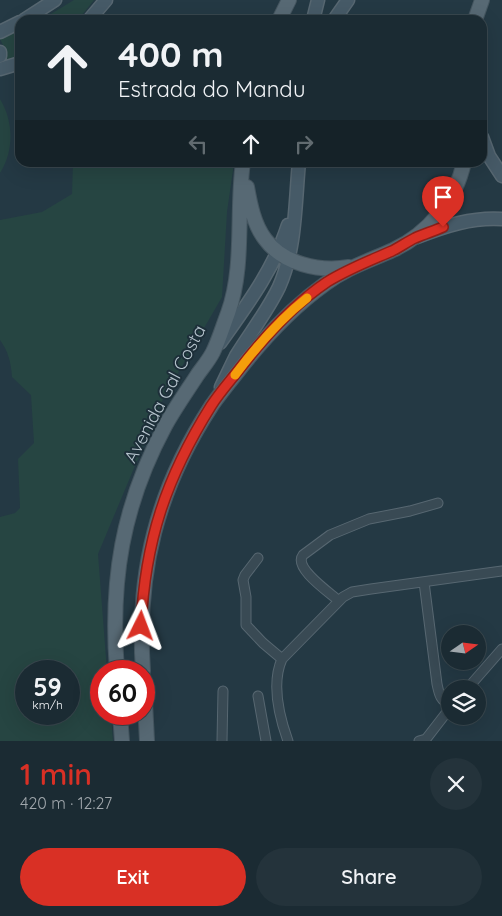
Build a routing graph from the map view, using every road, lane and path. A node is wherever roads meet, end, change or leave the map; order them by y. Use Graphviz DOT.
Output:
graph roads {
  1 [pos="55,0"];
  2 [pos="282,0"];
  3 [pos="289,0"];
  4 [pos="318,0"];
  5 [pos="348,0"];
  6 [pos="480,0"];
  7 [pos="104,3"];
  8 [pos="32,15"];
  9 [pos="93,15"];
  10 [pos="279,15"];
  11 [pos="281,15"];
  12 [pos="314,15"];
  13 [pos="338,15"];
  14 [pos="476,15"];
  15 [pos="15,24"];
  16 [pos="0,32"];
  17 [pos="0,52"];
  18 [pos="0,56"];
  19 [pos="15,64"];
  20 [pos="0,69"];
  21 [pos="487,151"];
  22 [pos="243,167"];
  23 [pos="243,167"];
  24 [pos="299,167"];
  25 [pos="463,167"];
  26 [pos="502,176"];
  27 [pos="502,219"];
  28 [pos="415,238"];
  29 [pos="284,256"];
  30 [pos="355,266"];
  31 [pos="212,353"];
  32 [pos="212,404"];
  33 [pos="438,503"];
  34 [pos="258,558"];
  35 [pos="502,571"];
  36 [pos="424,582"];
  37 [pos="339,601"];
  38 [pos="502,649"];
  39 [pos="116,660"];
  40 [pos="142,660"];
  41 [pos="282,660"];
  42 [pos="475,680"];
  43 [pos="223,691"];
  44 [pos="258,696"];
  45 [pos="441,698"];
  46 [pos="441,718"];
  47 [pos="121,725"];
  48 [pos="146,725"];
  49 [pos="424,740"];
  50 [pos="122,741"];
  51 [pos="147,741"];
  52 [pos="222,741"];
  53 [pos="266,741"];
  54 [pos="288,741"];
  1 -- 8 [label="main road"];
  2 -- 10 [label="main road"];
  3 -- 11 [label="main road"];
  4 -- 12 [label="main road"];
  5 -- 13 [label="main road"];
  6 -- 14 [label="main road"];
  7 -- 9 [label="main road"];
  15 -- 16 [label="main road"];
  17 -- 18 [label="main road"];
  19 -- 20 [label="main road"];
  21 -- 26 [label="main road"];
  22 -- 29 [label="main road"];
  23 -- 31 [label="main road, Avenida Gal Costa"];
  24 -- 29 [label="main road"];
  25 -- 28 [label="main road"];
  27 -- 28 [label="main road"];
  28 -- 30 [label="main road"];
  29 -- 30 [label="main road"];
  29 -- 31 [label="main road"];
  29 -- 32 [label="main road"];
  30 -- 32 [label="main road"];
  31 -- 39 [label="main road, Avenida Gal Costa"];
  32 -- 40 [label="main road"];
  33 -- 37 [label="street"];
  34 -- 41 [label="street"];
  35 -- 36 [label="street"];
  36 -- 37 [label="street"];
  36 -- 45 [label="street"];
  37 -- 41 [label="street"];
  38 -- 42 [label="street"];
  41 -- 54 [label="street"];
  43 -- 52 [label="street"];
  44 -- 53 [label="street"];
  46 -- 49 [label="street"];
  47 -- 50 [label="main road"];
  48 -- 51 [label="main road"];
}
